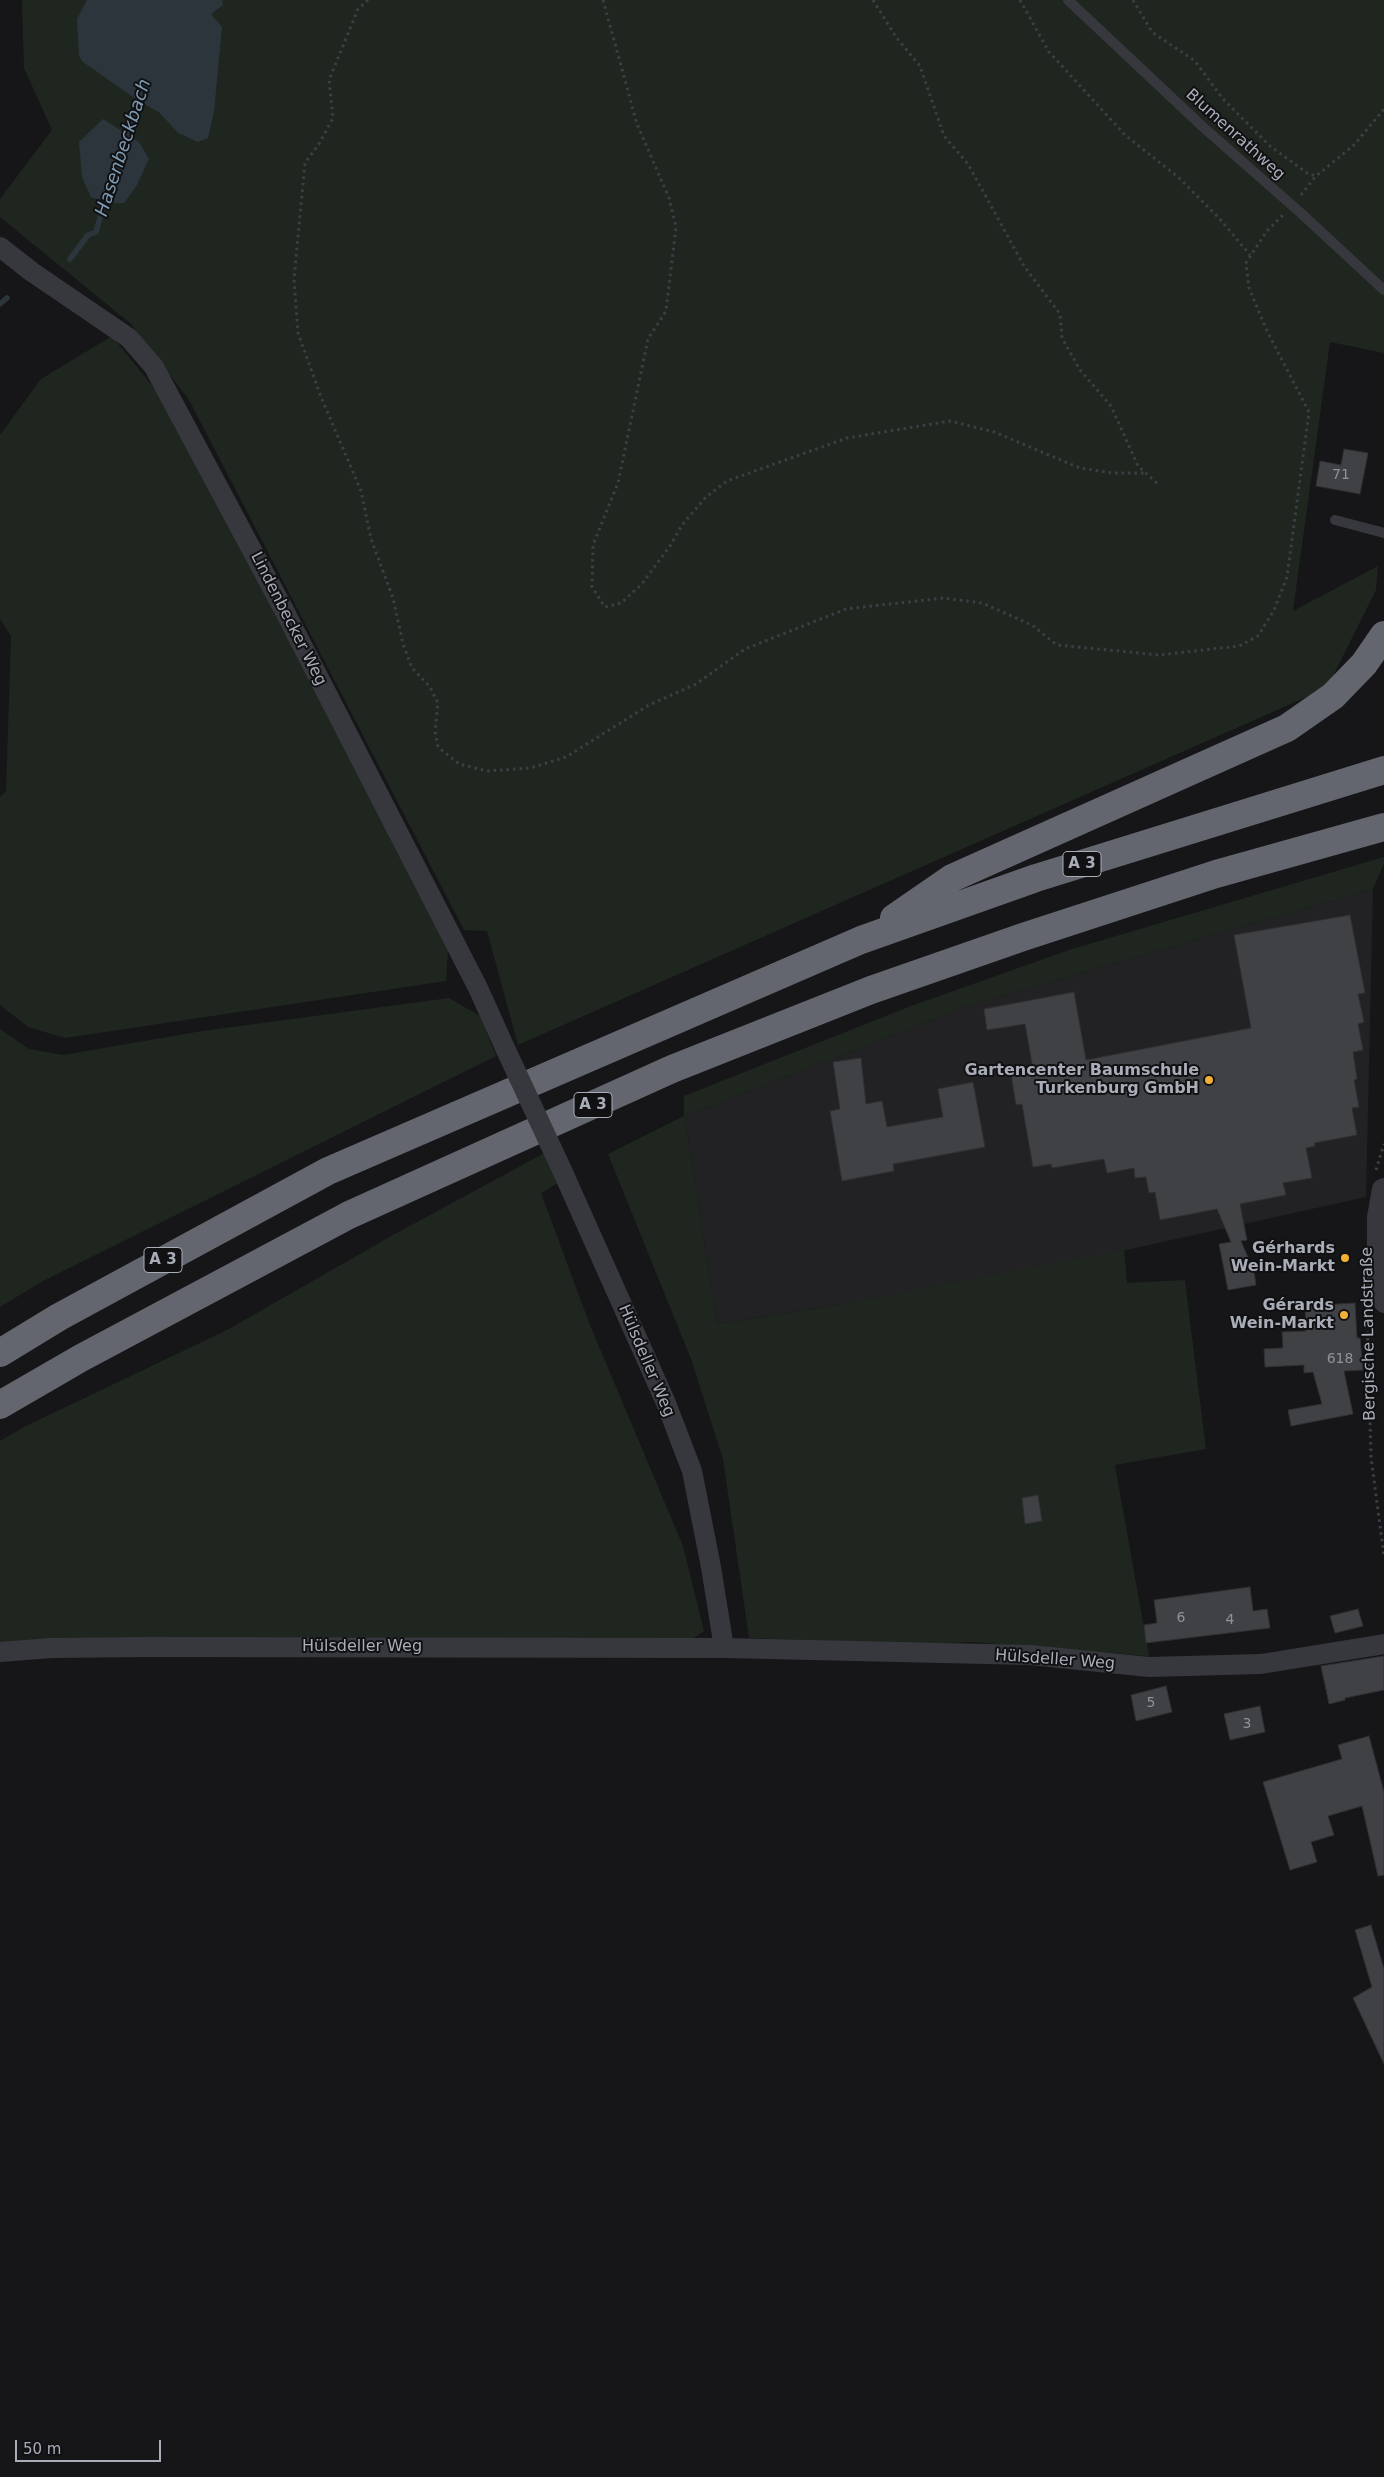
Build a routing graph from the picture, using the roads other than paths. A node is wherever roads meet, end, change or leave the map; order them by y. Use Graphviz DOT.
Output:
graph roads {
  1 [pos="1068,0"];
  2 [pos="0,247"];
  3 [pos="1384,290"];
  4 [pos="1335,520"];
  5 [pos="1384,533"];
  6 [pos="1384,635"];
  7 [pos="1384,770"];
  8 [pos="1384,827"];
  9 [pos="861,940"];
  10 [pos="562,1170"];
  11 [pos="1380,1180"];
  12 [pos="1375,1304"];
  13 [pos="0,1353"];
  14 [pos="0,1405"];
  15 [pos="1384,1644"];
  16 [pos="724,1648"];
  17 [pos="0,1652"];
  1 -- 3 [label="lane, Blumenrathweg"];
  2 -- 10 [label="street, Lindenbecker Weg, bridge"];
  4 -- 5 [label="lane"];
  6 -- 9 [label="highway"];
  7 -- 9 [label="highway, A 3"];
  8 -- 14 [label="highway, A 3"];
  9 -- 13 [label="highway, A 3"];
  10 -- 16 [label="street, Hülsdeller Weg"];
  11 -- 12 [label="street, Bergische Landstraße"];
  15 -- 16 [label="street, Hülsdeller Weg"];
  16 -- 17 [label="street, Hülsdeller Weg"];
}
